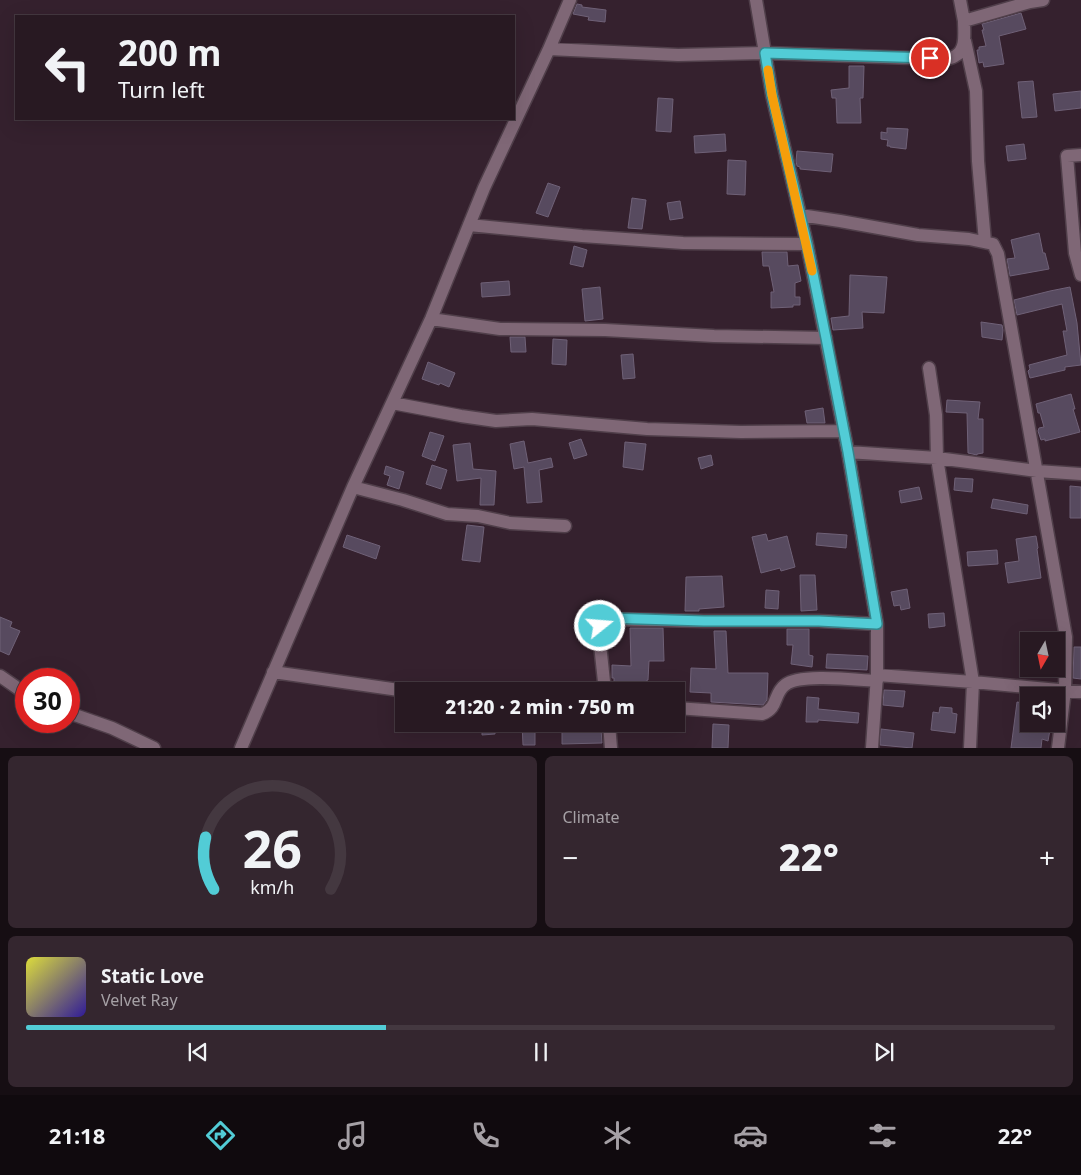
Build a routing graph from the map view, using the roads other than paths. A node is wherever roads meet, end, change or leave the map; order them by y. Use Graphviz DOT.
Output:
graph roads {
  1 [pos="570,0"];
  2 [pos="756,0"];
  3 [pos="960,0"];
  4 [pos="1034,1"];
  5 [pos="964,21"];
  6 [pos="964,37"];
  7 [pos="549,49"];
  8 [pos="765,53"];
  9 [pos="1081,155"];
  10 [pos="800,215"];
  11 [pos="468,225"];
  12 [pos="985,242"];
  13 [pos="807,244"];
  14 [pos="1081,275"];
  15 [pos="431,319"];
  16 [pos="826,338"];
  17 [pos="929,368"];
  18 [pos="392,403"];
  19 [pos="844,432"];
  20 [pos="848,452"];
  21 [pos="937,458"];
  22 [pos="1036,471"];
  23 [pos="1081,474"];
  24 [pos="353,487"];
  25 [pos="565,526"];
  26 [pos="877,624"];
  27 [pos="273,672"];
  28 [pos="0,676"];
  29 [pos="877,678"];
  30 [pos="604,682"];
  31 [pos="973,682"];
  32 [pos="15,686"];
  33 [pos="1030,687"];
  34 [pos="395,689"];
  35 [pos="1065,690"];
  36 [pos="1081,692"];
  37 [pos="685,709"];
  38 [pos="80,717"];
  39 [pos="609,732"];
  40 [pos="1060,732"];
  41 [pos="242,747"];
  42 [pos="154,748"];
  43 [pos="611,748"];
  44 [pos="872,748"];
  45 [pos="970,748"];
  46 [pos="1058,748"];
  1 -- 7 [label="street"];
  2 -- 8 [label="street"];
  3 -- 5 [label="street"];
  4 -- 5 [label="street"];
  5 -- 6 [label="street"];
  6 -- 8 [label="street"];
  6 -- 12 [label="street"];
  7 -- 8 [label="street"];
  7 -- 11 [label="street"];
  8 -- 10 [label="street"];
  9 -- 14 [label="street"];
  10 -- 12 [label="street"];
  10 -- 13 [label="street"];
  11 -- 13 [label="street"];
  11 -- 15 [label="street"];
  12 -- 22 [label="street"];
  13 -- 16 [label="street"];
  15 -- 16 [label="street"];
  15 -- 18 [label="street"];
  16 -- 19 [label="street"];
  17 -- 21 [label="street"];
  18 -- 19 [label="street"];
  18 -- 24 [label="street"];
  19 -- 20 [label="street"];
  20 -- 21 [label="street"];
  20 -- 26 [label="street"];
  21 -- 22 [label="street"];
  21 -- 31 [label="street"];
  22 -- 23 [label="street"];
  22 -- 35 [label="street"];
  24 -- 25 [label="street"];
  24 -- 27 [label="street"];
  26 -- 29 [label="street"];
  26 -- 30 [label="street"];
  27 -- 34 [label="street"];
  27 -- 41 [label="street"];
  28 -- 32 [label="street"];
  29 -- 31 [label="street"];
  29 -- 37 [label="street"];
  29 -- 44 [label="street"];
  31 -- 33 [label="street"];
  31 -- 45 [label="street"];
  35 -- 36 [label="street"];
  38 -- 42 [label="street"];
  39 -- 43 [label="street"];
  40 -- 46 [label="street"];
}
